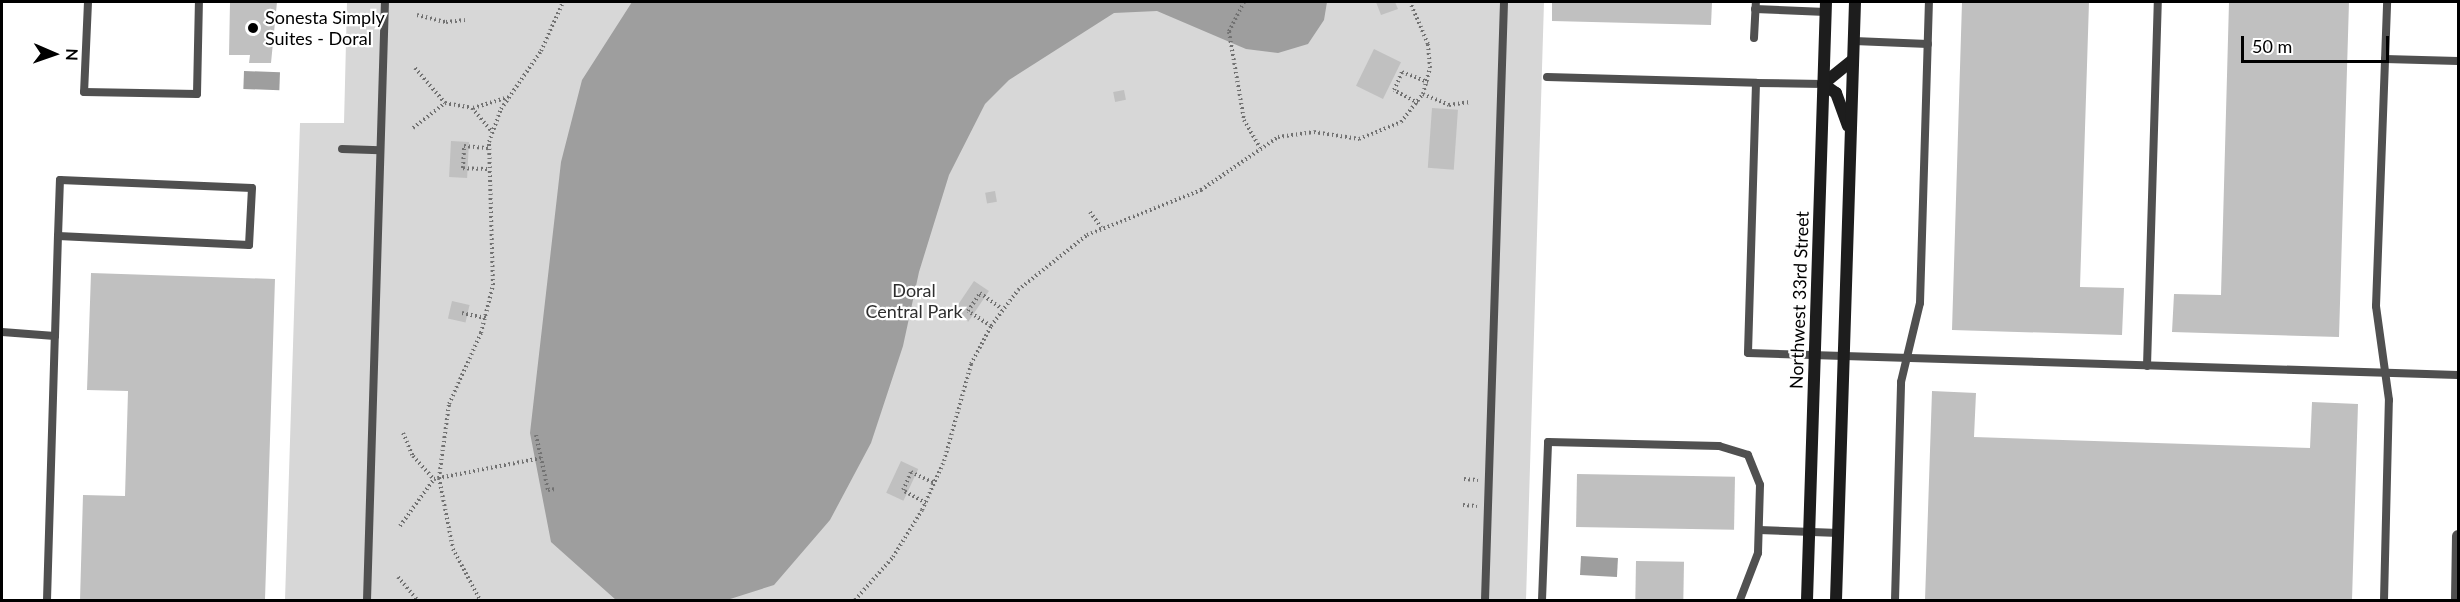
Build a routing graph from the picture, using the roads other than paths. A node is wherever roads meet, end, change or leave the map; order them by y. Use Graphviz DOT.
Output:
graph roads {
  1 [pos="88,2"];
  2 [pos="200,2"];
  3 [pos="385,2"];
  4 [pos="1504,2"];
  5 [pos="1855,2"];
  6 [pos="1929,2"];
  7 [pos="2158,2"];
  8 [pos="2387,2"];
  9 [pos="1755,5"];
  10 [pos="1826,7"];
  11 [pos="1754,38"];
  12 [pos="1854,41"];
  13 [pos="1928,44"];
  14 [pos="2385,59"];
  15 [pos="1853,60"];
  16 [pos="2458,61"];
  17 [pos="1547,77"];
  18 [pos="1756,83"];
  19 [pos="1823,84"];
  20 [pos="1851,133"];
  21 [pos="342,149"];
  22 [pos="380,150"];
  23 [pos="58,236"];
  24 [pos="2,332"];
  25 [pos="55,336"];
  26 [pos="1815,356"];
  27 [pos="1844,357"];
  28 [pos="1907,359"];
  29 [pos="2147,366"];
  30 [pos="2386,374"];
  31 [pos="2458,375"];
  32 [pos="1759,530"];
  33 [pos="1809,532"];
  34 [pos="1839,533"];
  35 [pos="2458,536"];
  36 [pos="2458,541"];
  37 [pos="47,600"];
  38 [pos="367,600"];
  39 [pos="1485,600"];
  40 [pos="1542,600"];
  41 [pos="1740,600"];
  42 [pos="1807,600"];
  43 [pos="1836,600"];
  44 [pos="1895,600"];
  45 [pos="2384,600"];
  46 [pos="2457,600"];
  1 -- 2 [label="lane"];
  3 -- 22 [label="lane"];
  4 -- 39 [label="lane"];
  5 -- 12 [label="street"];
  6 -- 13 [label="lane"];
  7 -- 29 [label="lane"];
  8 -- 14 [label="lane"];
  9 -- 10 [label="lane"];
  9 -- 11 [label="lane"];
  10 -- 19 [label="street, Northwest 33rd Street"];
  12 -- 13 [label="lane"];
  12 -- 15 [label="street"];
  13 -- 28 [label="lane"];
  14 -- 16 [label="lane"];
  14 -- 30 [label="lane"];
  15 -- 19 [label="street"];
  15 -- 20 [label="street"];
  17 -- 18 [label="lane"];
  18 -- 19 [label="lane"];
  18 -- 26 [label="lane"];
  19 -- 20 [label="street"];
  19 -- 26 [label="street, Northwest 33rd Street"];
  20 -- 27 [label="street"];
  21 -- 22 [label="lane"];
  22 -- 38 [label="lane"];
  23 -- 23 [label="lane"];
  23 -- 25 [label="lane"];
  24 -- 25 [label="lane"];
  25 -- 37 [label="lane"];
  26 -- 27 [label="lane"];
  26 -- 33 [label="street, Northwest 33rd Street"];
  27 -- 28 [label="lane"];
  27 -- 34 [label="street"];
  28 -- 29 [label="lane"];
  28 -- 44 [label="lane"];
  29 -- 30 [label="lane"];
  30 -- 31 [label="lane"];
  30 -- 45 [label="lane"];
  32 -- 33 [label="lane"];
  32 -- 40 [label="lane"];
  32 -- 41 [label="lane"];
  33 -- 34 [label="lane"];
  33 -- 42 [label="street, Northwest 33rd Street"];
  34 -- 43 [label="street"];
  35 -- 36 [label="street"];
  36 -- 46 [label="street"];
}
